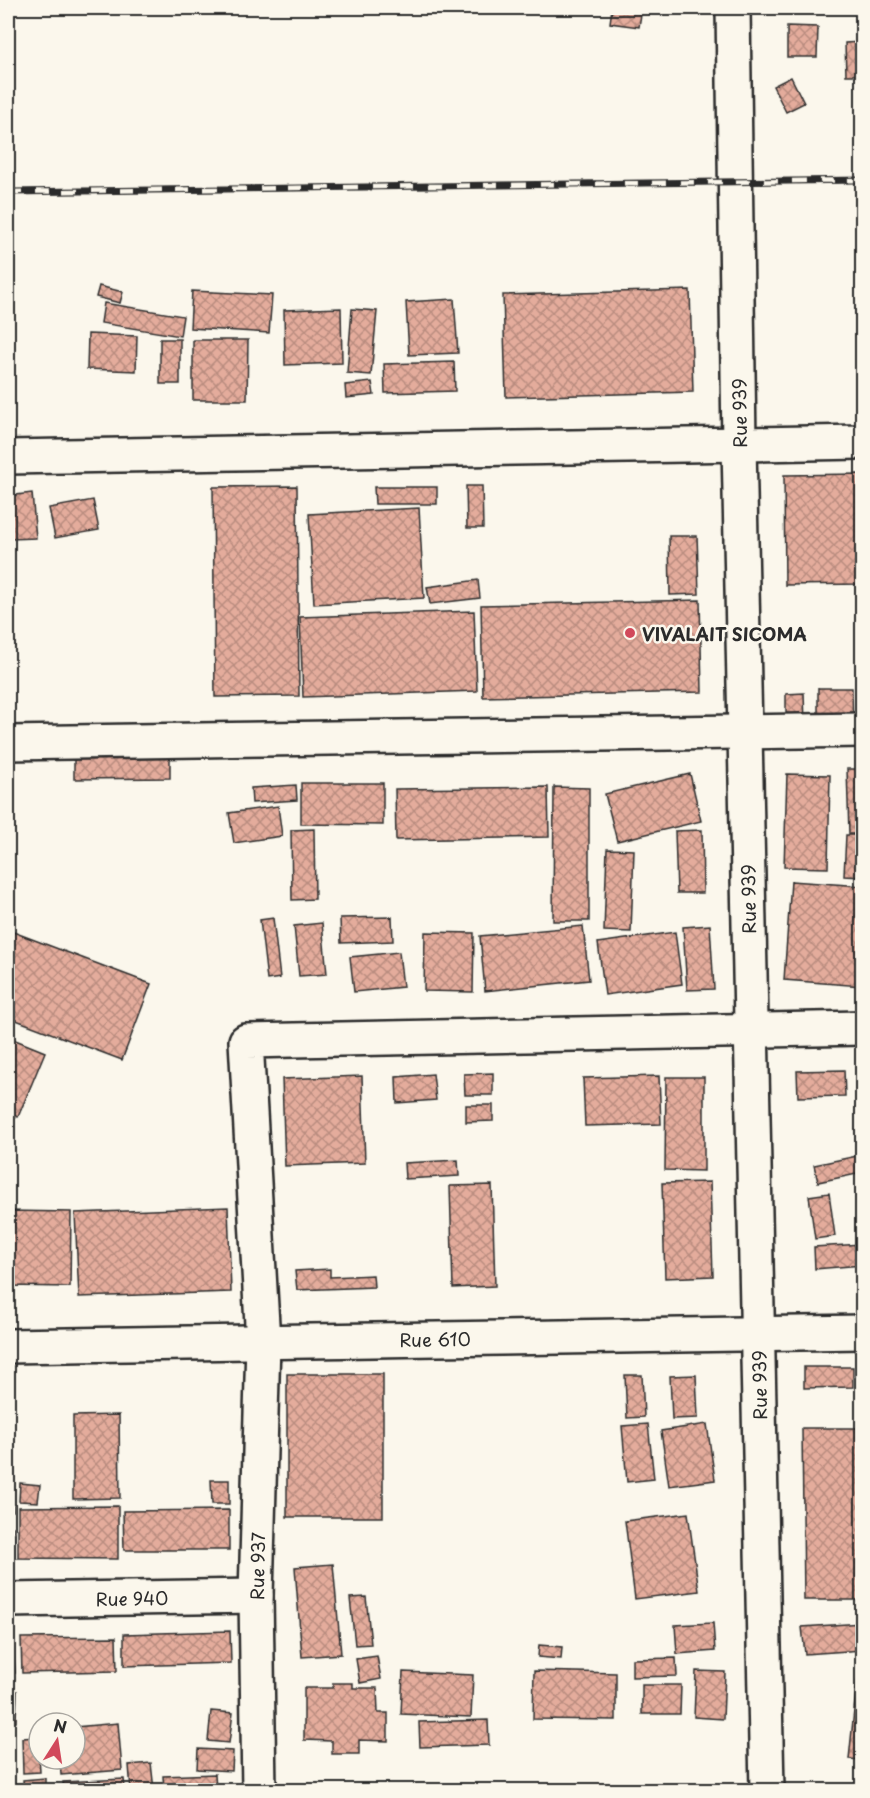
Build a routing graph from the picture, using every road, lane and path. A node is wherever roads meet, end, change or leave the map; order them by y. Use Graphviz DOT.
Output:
graph roads {
  1 [pos="733,8"];
  2 [pos="862,442"];
  3 [pos="739,444"];
  4 [pos="8,457"];
  5 [pos="862,730"];
  6 [pos="745,731"];
  7 [pos="8,743"];
  8 [pos="862,1028"];
  9 [pos="751,1030"];
  10 [pos="862,1332"];
  11 [pos="758,1334"];
  12 [pos="263,1342"];
  13 [pos="8,1346"];
  14 [pos="256,1596"];
  15 [pos="8,1600"];
  16 [pos="259,1791"];
  17 [pos="766,1791"];
  1 -- 3 [label="street, Rue 939"];
  2 -- 3 [label="street"];
  3 -- 4 [label="street"];
  3 -- 6 [label="street, Rue 939"];
  5 -- 6 [label="street"];
  6 -- 7 [label="street"];
  6 -- 9 [label="street, Rue 939"];
  8 -- 9 [label="street"];
  9 -- 11 [label="street, Rue 939"];
  9 -- 12 [label="street, Rue 937"];
  10 -- 11 [label="street, Rue 610"];
  11 -- 12 [label="street, Rue 610"];
  11 -- 17 [label="street, Rue 939"];
  12 -- 13 [label="street, Rue 610"];
  12 -- 14 [label="street, Rue 937"];
  14 -- 15 [label="street, Rue 940"];
  14 -- 16 [label="street, Rue 937"];
}
